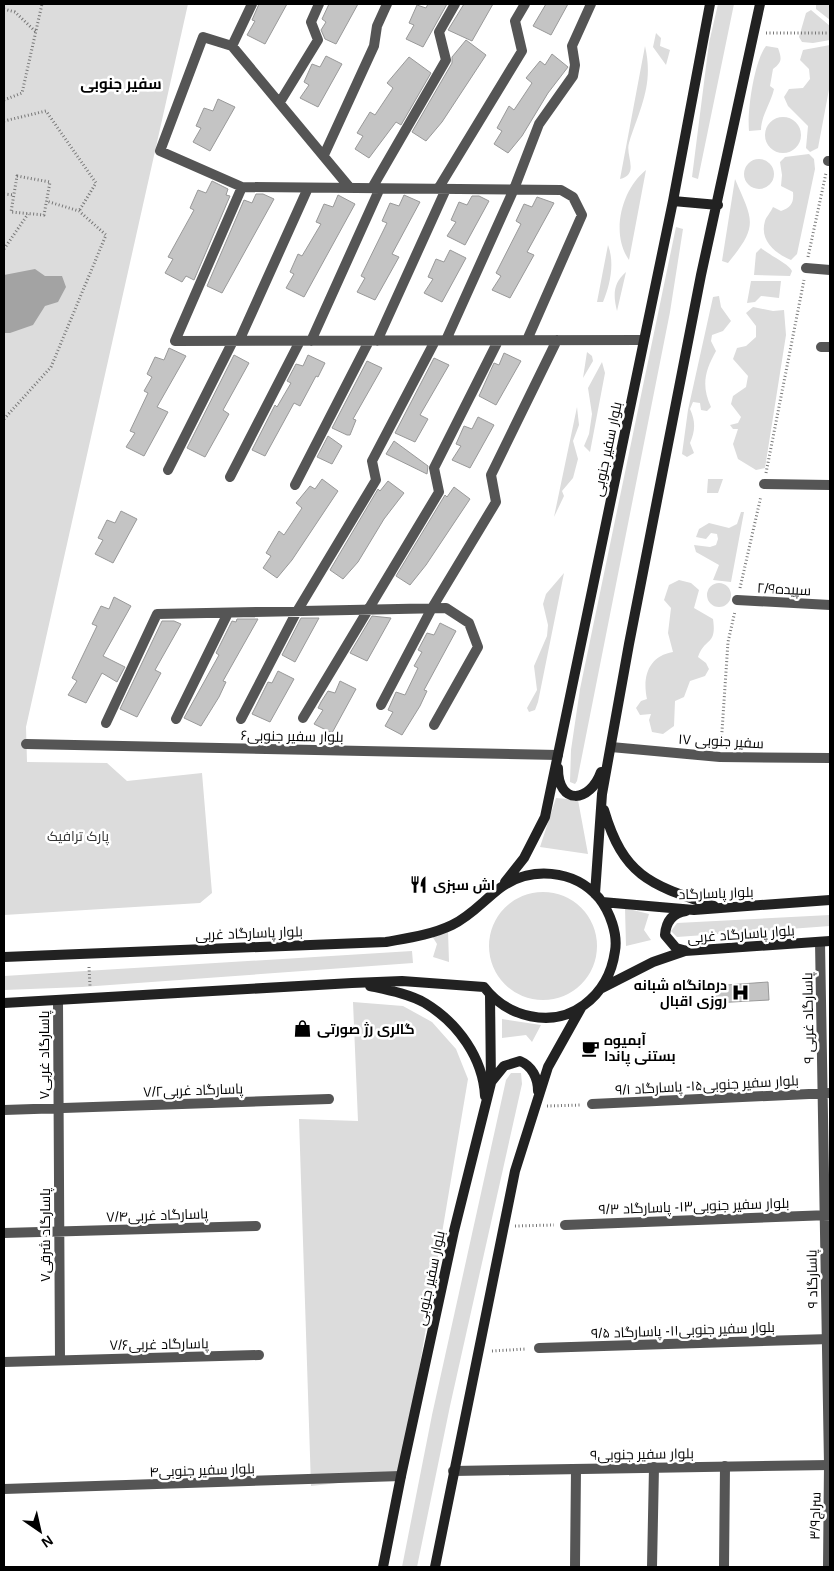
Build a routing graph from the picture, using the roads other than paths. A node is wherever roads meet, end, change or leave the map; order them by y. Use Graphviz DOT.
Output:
graph roads {
  1 [pos="252,4"];
  2 [pos="319,4"];
  3 [pos="387,4"];
  4 [pos="455,4"];
  5 [pos="526,4"];
  6 [pos="591,4"];
  7 [pos="710,4"];
  8 [pos="760,4"];
  9 [pos="232,46"];
  10 [pos="280,102"];
  11 [pos="324,155"];
  12 [pos="242,187"];
  13 [pos="308,188"];
  14 [pos="350,188"];
  15 [pos="376,188"];
  16 [pos="442,189"];
  17 [pos="514,189"];
  18 [pos="673,202"];
  19 [pos="718,205"];
  20 [pos="806,268"];
  21 [pos="830,270"];
  22 [pos="446,340"];
  23 [pos="498,340"];
  24 [pos="527,340"];
  25 [pos="557,340"];
  26 [pos="643,340"];
  27 [pos="236,341"];
  28 [pos="300,341"];
  29 [pos="311,341"];
  30 [pos="373,341"];
  31 [pos="435,341"];
  32 [pos="168,470"];
  33 [pos="230,477"];
  34 [pos="764,484"];
  35 [pos="295,485"];
  36 [pos="830,485"];
  37 [pos="737,600"];
  38 [pos="830,605"];
  39 [pos="432,608"];
  40 [pos="366,610"];
  41 [pos="296,612"];
  42 [pos="228,613"];
  43 [pos="381,705"];
  44 [pos="303,718"];
  45 [pos="176,719"];
  46 [pos="241,719"];
  47 [pos="106,724"];
  48 [pos="434,725"];
  49 [pos="26,744"];
  50 [pos="611,747"];
  51 [pos="558,755"];
  52 [pos="830,758"];
  53 [pos="602,802"];
  54 [pos="500,888"];
  55 [pos="598,898"];
  56 [pos="830,900"];
  57 [pos="720,908"];
  58 [pos="694,910"];
  59 [pos="825,941"];
  60 [pos="689,951"];
  61 [pos="4,957"];
  62 [pos="352,982"];
  63 [pos="602,989"];
  64 [pos="487,991"];
  65 [pos="58,1001"];
  66 [pos="4,1004"];
  67 [pos="581,1007"];
  68 [pos="491,1083"];
  69 [pos="827,1093"];
  70 [pos="538,1094"];
  71 [pos="329,1099"];
  72 [pos="592,1104"];
  73 [pos="486,1105"];
  74 [pos="58,1109"];
  75 [pos="4,1110"];
  76 [pos="828,1215"];
  77 [pos="565,1225"];
  78 [pos="256,1226"];
  79 [pos="59,1231"];
  80 [pos="4,1233"];
  81 [pos="829,1339"];
  82 [pos="539,1348"];
  83 [pos="259,1355"];
  84 [pos="60,1360"];
  85 [pos="4,1362"];
  86 [pos="830,1465"];
  87 [pos="724,1466"];
  88 [pos="654,1467"];
  89 [pos="576,1469"];
  90 [pos="453,1471"];
  91 [pos="401,1476"];
  92 [pos="4,1489"];
  93 [pos="384,1567"];
  94 [pos="435,1567"];
  95 [pos="574,1567"];
  96 [pos="652,1567"];
  97 [pos="724,1567"];
  98 [pos="828,1567"];
  1 -- 9 [label="street"];
  2 -- 10 [label="street"];
  3 -- 11 [label="street"];
  4 -- 15 [label="street"];
  5 -- 16 [label="street"];
  6 -- 17 [label="street"];
  7 -- 18 [label="main road, بلوار سفیر جنوبی"];
  8 -- 19 [label="main road"];
  9 -- 10 [label="street"];
  9 -- 12 [label="street"];
  10 -- 11 [label="street"];
  11 -- 14 [label="street"];
  12 -- 13 [label="street"];
  12 -- 27 [label="street"];
  13 -- 14 [label="street"];
  13 -- 27 [label="street"];
  14 -- 15 [label="street"];
  15 -- 16 [label="street"];
  15 -- 29 [label="street"];
  16 -- 17 [label="street"];
  16 -- 30 [label="street"];
  17 -- 22 [label="street"];
  17 -- 24 [label="street"];
  18 -- 19 [label="main road"];
  18 -- 26 [label="main road, بلوار سفیر جنوبی"];
  19 -- 50 [label="main road"];
  20 -- 21 [label="street"];
  22 -- 23 [label="street"];
  22 -- 31 [label="street"];
  23 -- 24 [label="street"];
  23 -- 40 [label="street"];
  24 -- 25 [label="street"];
  25 -- 26 [label="street"];
  25 -- 39 [label="street"];
  26 -- 51 [label="main road, بلوار سفیر جنوبی"];
  27 -- 28 [label="street"];
  27 -- 32 [label="street"];
  28 -- 29 [label="street"];
  28 -- 33 [label="street"];
  29 -- 30 [label="street"];
  30 -- 31 [label="street"];
  30 -- 35 [label="street"];
  31 -- 41 [label="street"];
  34 -- 36 [label="street"];
  37 -- 38 [label="street, سپیده۲/۹"];
  39 -- 40 [label="street"];
  39 -- 43 [label="street"];
  39 -- 48 [label="street"];
  40 -- 41 [label="street"];
  40 -- 44 [label="street"];
  41 -- 42 [label="street"];
  41 -- 46 [label="street"];
  42 -- 45 [label="street"];
  42 -- 47 [label="street"];
  49 -- 51 [label="street, بلوار سفیر جنوبی۶"];
  50 -- 51 [label="main road"];
  50 -- 52 [label="street, سفیر جنوبی ۱۷"];
  50 -- 53 [label="main road"];
  51 -- 54 [label="main road, بلوار سفیر جنوبی"];
  53 -- 55 [label="main road"];
  53 -- 57 [label="main road"];
  54 -- 55 [label="main road"];
  54 -- 61 [label="main road, بلوار پاسارگاد غربی"];
  55 -- 58 [label="main road, بلوار پاسارگاد"];
  55 -- 63 [label="main road"];
  56 -- 57 [label="main road, بلوار پاسارگاد"];
  57 -- 58 [label="main road, بلوار پاسارگاد"];
  58 -- 60 [label="main road"];
  59 -- 60 [label="main road, بلوار پاسارگاد غربی"];
  59 -- 69 [label="street, پاسارگاد غربی ۹"];
  60 -- 63 [label="main road, بلوار پاسارگاد غربی"];
  62 -- 64 [label="main road"];
  62 -- 65 [label="main road"];
  62 -- 73 [label="main road"];
  63 -- 67 [label="main road"];
  64 -- 67 [label="main road"];
  64 -- 68 [label="main road, بلوار سفیر جنوبی"];
  65 -- 66 [label="main road"];
  65 -- 74 [label="street, پاسارگاد غربی۷"];
  67 -- 70 [label="main road"];
  68 -- 70 [label="main road"];
  68 -- 73 [label="main road, بلوار سفیر جنوبی"];
  69 -- 72 [label="street, بلوار سفیر جنوبی۱۵- پاسارگاد ۹/۱"];
  69 -- 76 [label="street, پاسارگاد ۹"];
  70 -- 90 [label="main road"];
  71 -- 74 [label="street, پاسارگاد غربی۷/۲"];
  73 -- 91 [label="main road, بلوار سفیر جنوبی"];
  74 -- 75 [label="street, پاسارگاد غربی۷/۲"];
  74 -- 79 [label="street, پاسارگاد شرقی۷"];
  76 -- 77 [label="street, بلوار سفیر جنوبی۱۳- پاسارگاد ۹/۳"];
  76 -- 81 [label="street, پاسارگاد ۹"];
  78 -- 79 [label="street, پاسارگاد غربی۷/۴"];
  79 -- 80 [label="street, پاسارگاد غربی۷/۴"];
  79 -- 84 [label="street, پاسارگاد شرقی۷"];
  81 -- 82 [label="street, بلوار سفیر جنوبی۱۱- پاسارگاد ۹/۵"];
  81 -- 86 [label="street, پاسارگاد ۹"];
  83 -- 84 [label="street, پاسارگاد غربی۷/۶"];
  84 -- 85 [label="street, پاسارگاد غربی۷/۶"];
  86 -- 87 [label="street, بلوار سفیر جنوبی۹"];
  86 -- 98 [label="street, سراج۳/۹"];
  87 -- 88 [label="street, بلوار سفیر جنوبی۹"];
  87 -- 97 [label="street"];
  88 -- 89 [label="street, بلوار سفیر جنوبی۹"];
  88 -- 96 [label="street"];
  89 -- 90 [label="street, بلوار سفیر جنوبی۹"];
  89 -- 95 [label="street"];
  90 -- 94 [label="main road"];
  91 -- 92 [label="street, بلوار سفیر جنوبی۴"];
  91 -- 93 [label="main road, بلوار سفیر جنوبی"];
}
